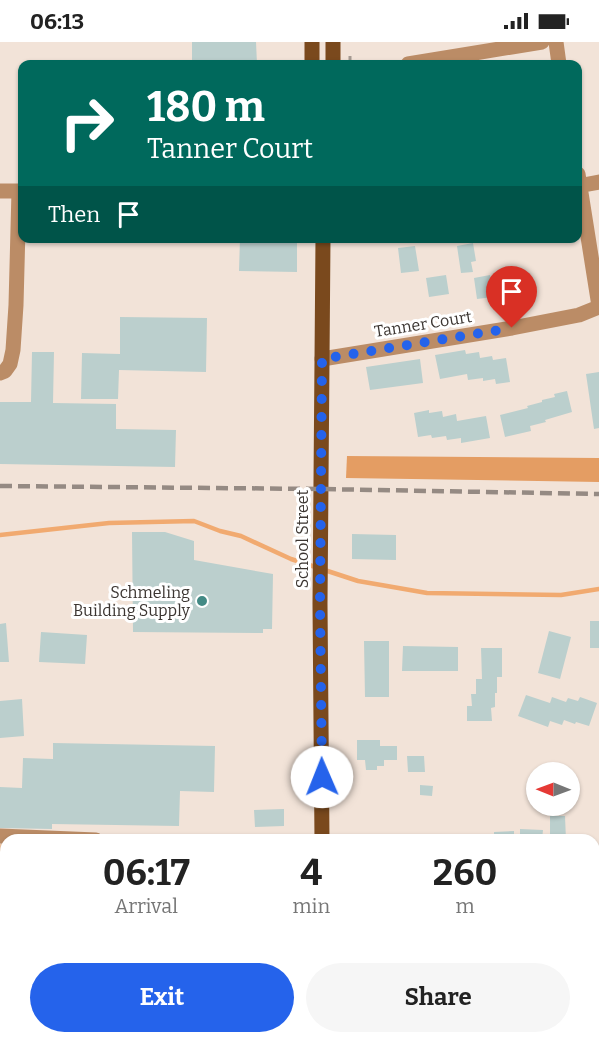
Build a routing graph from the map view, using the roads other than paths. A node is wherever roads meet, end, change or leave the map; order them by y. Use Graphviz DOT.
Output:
graph roads {
  1 [pos="312,42"];
  2 [pos="333,42"];
  3 [pos="542,42"];
  4 [pos="556,42"];
  5 [pos="312,60"];
  6 [pos="333,60"];
  7 [pos="432,60"];
  8 [pos="558,60"];
  9 [pos="582,182"];
  10 [pos="599,182"];
  11 [pos="0,190"];
  12 [pos="18,191"];
  13 [pos="582,206"];
  14 [pos="19,243"];
  15 [pos="323,243"];
  16 [pos="599,307"];
  17 [pos="322,359"];
  18 [pos="0,373"];
  19 [pos="322,834"];
  1 -- 5 [label="main road"];
  2 -- 6 [label="main road"];
  3 -- 7 [label="street"];
  4 -- 8 [label="street"];
  9 -- 10 [label="street"];
  11 -- 12 [label="street"];
  13 -- 16 [label="street"];
  14 -- 18 [label="street"];
  15 -- 17 [label="main road, School Street"];
  16 -- 17 [label="street, Tanner Court"];
  17 -- 19 [label="main road, School Street"];
}
